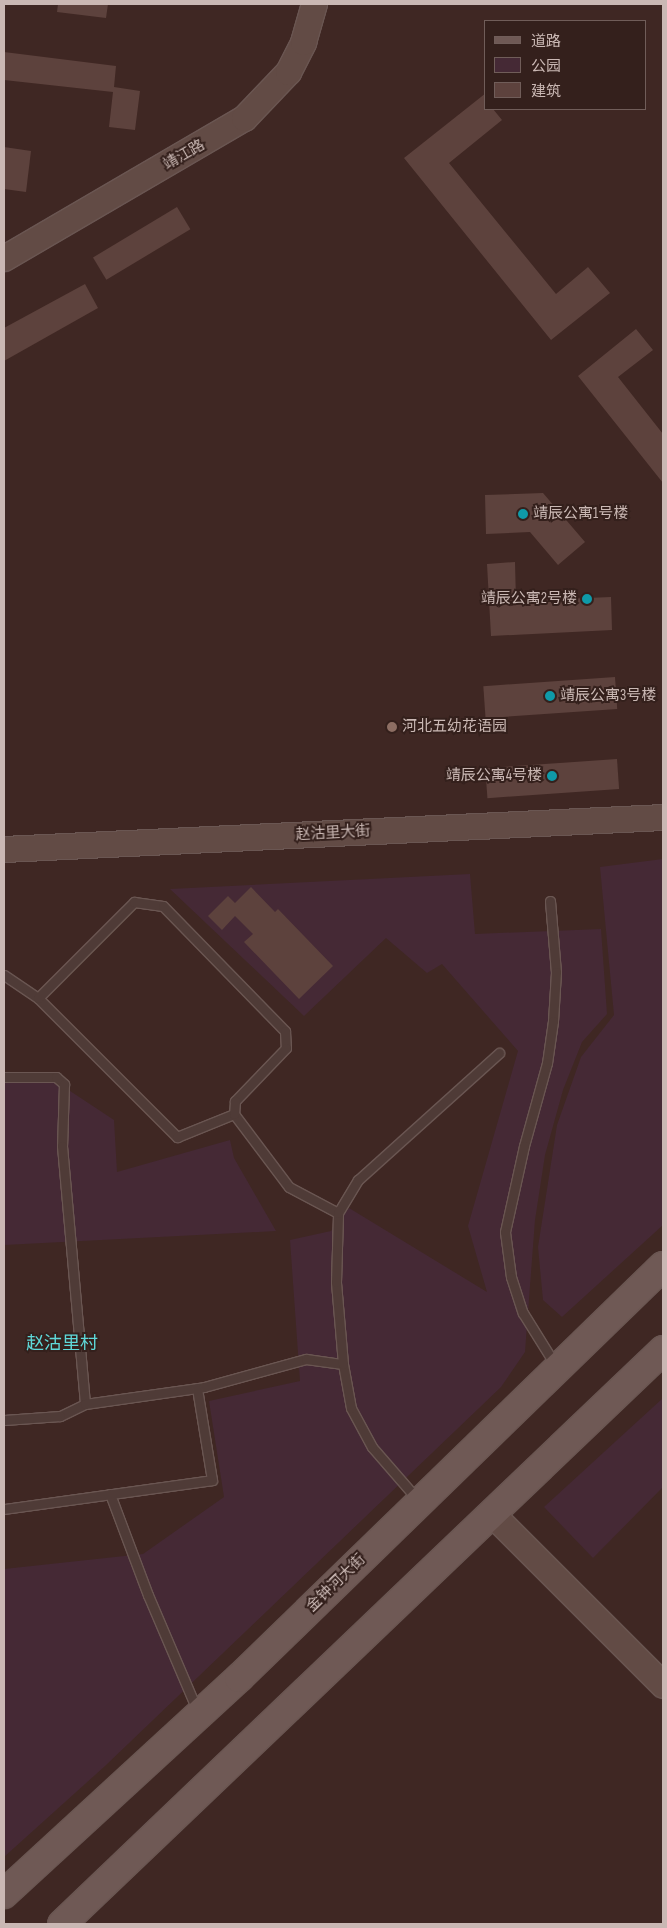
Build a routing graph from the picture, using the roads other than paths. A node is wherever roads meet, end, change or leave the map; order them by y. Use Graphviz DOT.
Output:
graph roads {
  1 [pos="300,4"];
  2 [pos="314,4"];
  3 [pos="4,241"];
  4 [pos="4,258"];
  5 [pos="663,817"];
  6 [pos="4,849"];
  7 [pos="550,901"];
  8 [pos="4,975"];
  9 [pos="38,998"];
  10 [pos="499,1053"];
  11 [pos="4,1077"];
  12 [pos="234,1114"];
  13 [pos="338,1213"];
  14 [pos="663,1266"];
  15 [pos="663,1350"];
  16 [pos="343,1364"];
  17 [pos="558,1368"];
  18 [pos="197,1388"];
  19 [pos="85,1404"];
  20 [pos="4,1420"];
  21 [pos="110,1494"];
  22 [pos="420,1502"];
  23 [pos="4,1510"];
  24 [pos="491,1513"];
  25 [pos="663,1685"];
  26 [pos="200,1715"];
  27 [pos="4,1894"];
  28 [pos="62,1924"];
  1 -- 3 [label="street, 靖江路"];
  2 -- 4 [label="street, 靖江路"];
  5 -- 6 [label="street, 赵沽里大街"];
  7 -- 17 [label="lane"];
  8 -- 9 [label="lane"];
  9 -- 12 [label="lane"];
  9 -- 12 [label="lane"];
  10 -- 13 [label="lane"];
  11 -- 19 [label="lane"];
  12 -- 13 [label="lane"];
  13 -- 16 [label="lane"];
  14 -- 17 [label="main road, 金钟河大街"];
  15 -- 24 [label="main road"];
  16 -- 18 [label="lane"];
  16 -- 22 [label="lane"];
  17 -- 22 [label="main road, 金钟河大街"];
  18 -- 19 [label="lane"];
  18 -- 21 [label="lane"];
  19 -- 20 [label="lane"];
  21 -- 23 [label="lane"];
  21 -- 26 [label="lane"];
  22 -- 26 [label="main road, 金钟河大街"];
  24 -- 25 [label="street"];
  24 -- 28 [label="main road"];
  26 -- 27 [label="main road, 金钟河大街"];
}
